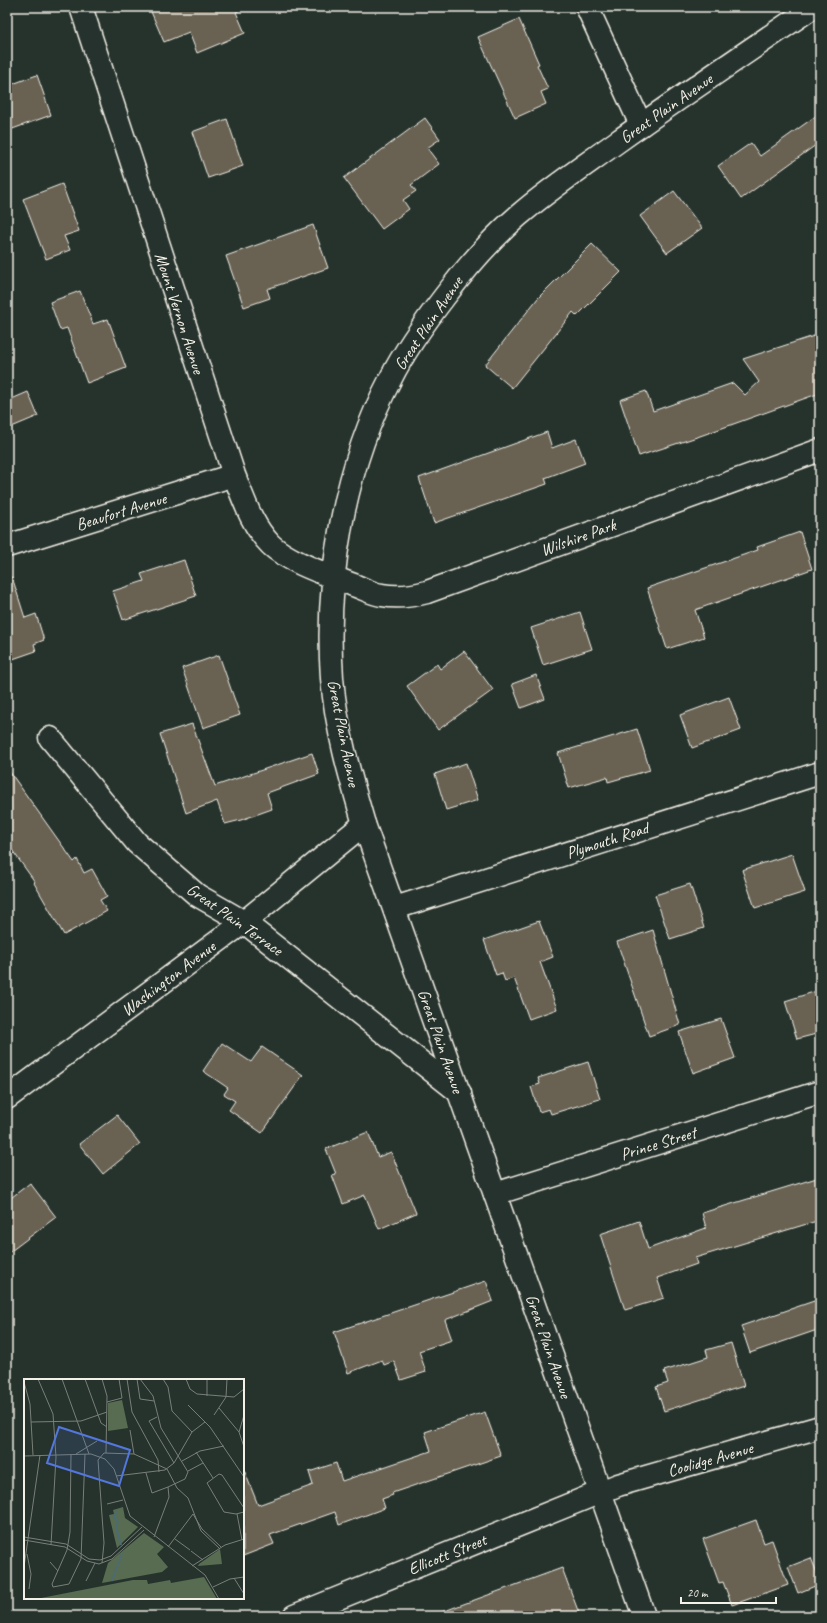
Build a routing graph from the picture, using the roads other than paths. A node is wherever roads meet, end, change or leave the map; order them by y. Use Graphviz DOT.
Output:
graph roads {
  1 [pos="81,7"];
  2 [pos="587,7"];
  3 [pos="813,7"];
  4 [pos="641,125"];
  5 [pos="820,450"];
  6 [pos="234,475"];
  7 [pos="7,546"];
  8 [pos="334,577"];
  9 [pos="50,738"];
  10 [pos="820,773"];
  11 [pos="364,824"];
  12 [pos="394,908"];
  13 [pos="244,922"];
  14 [pos="820,1092"];
  15 [pos="460,1093"];
  16 [pos="7,1098"];
  17 [pos="495,1194"];
  18 [pos="820,1427"];
  19 [pos="600,1492"];
  20 [pos="294,1616"];
  21 [pos="644,1616"];
  1 -- 6 [label="street, Mount Vernon Avenue"];
  2 -- 4 [label="street"];
  3 -- 4 [label="street, Great Plain Avenue"];
  4 -- 8 [label="street, Great Plain Avenue"];
  5 -- 8 [label="street, Wilshire Park"];
  6 -- 7 [label="street, Beaufort Avenue"];
  6 -- 8 [label="street, Mount Vernon Avenue"];
  8 -- 11 [label="street, Great Plain Avenue"];
  9 -- 13 [label="street, Great Plain Terrace"];
  10 -- 12 [label="street, Plymouth Road"];
  11 -- 12 [label="street, Great Plain Avenue"];
  11 -- 13 [label="street, Washington Avenue"];
  12 -- 15 [label="street, Great Plain Avenue"];
  13 -- 15 [label="street, Great Plain Terrace"];
  13 -- 16 [label="street, Washington Avenue"];
  14 -- 17 [label="street, Prince Street"];
  15 -- 17 [label="street, Great Plain Avenue"];
  17 -- 19 [label="street, Great Plain Avenue"];
  18 -- 19 [label="street, Coolidge Avenue"];
  19 -- 20 [label="street, Ellicott Street"];
  19 -- 21 [label="street, Great Plain Avenue"];
}
